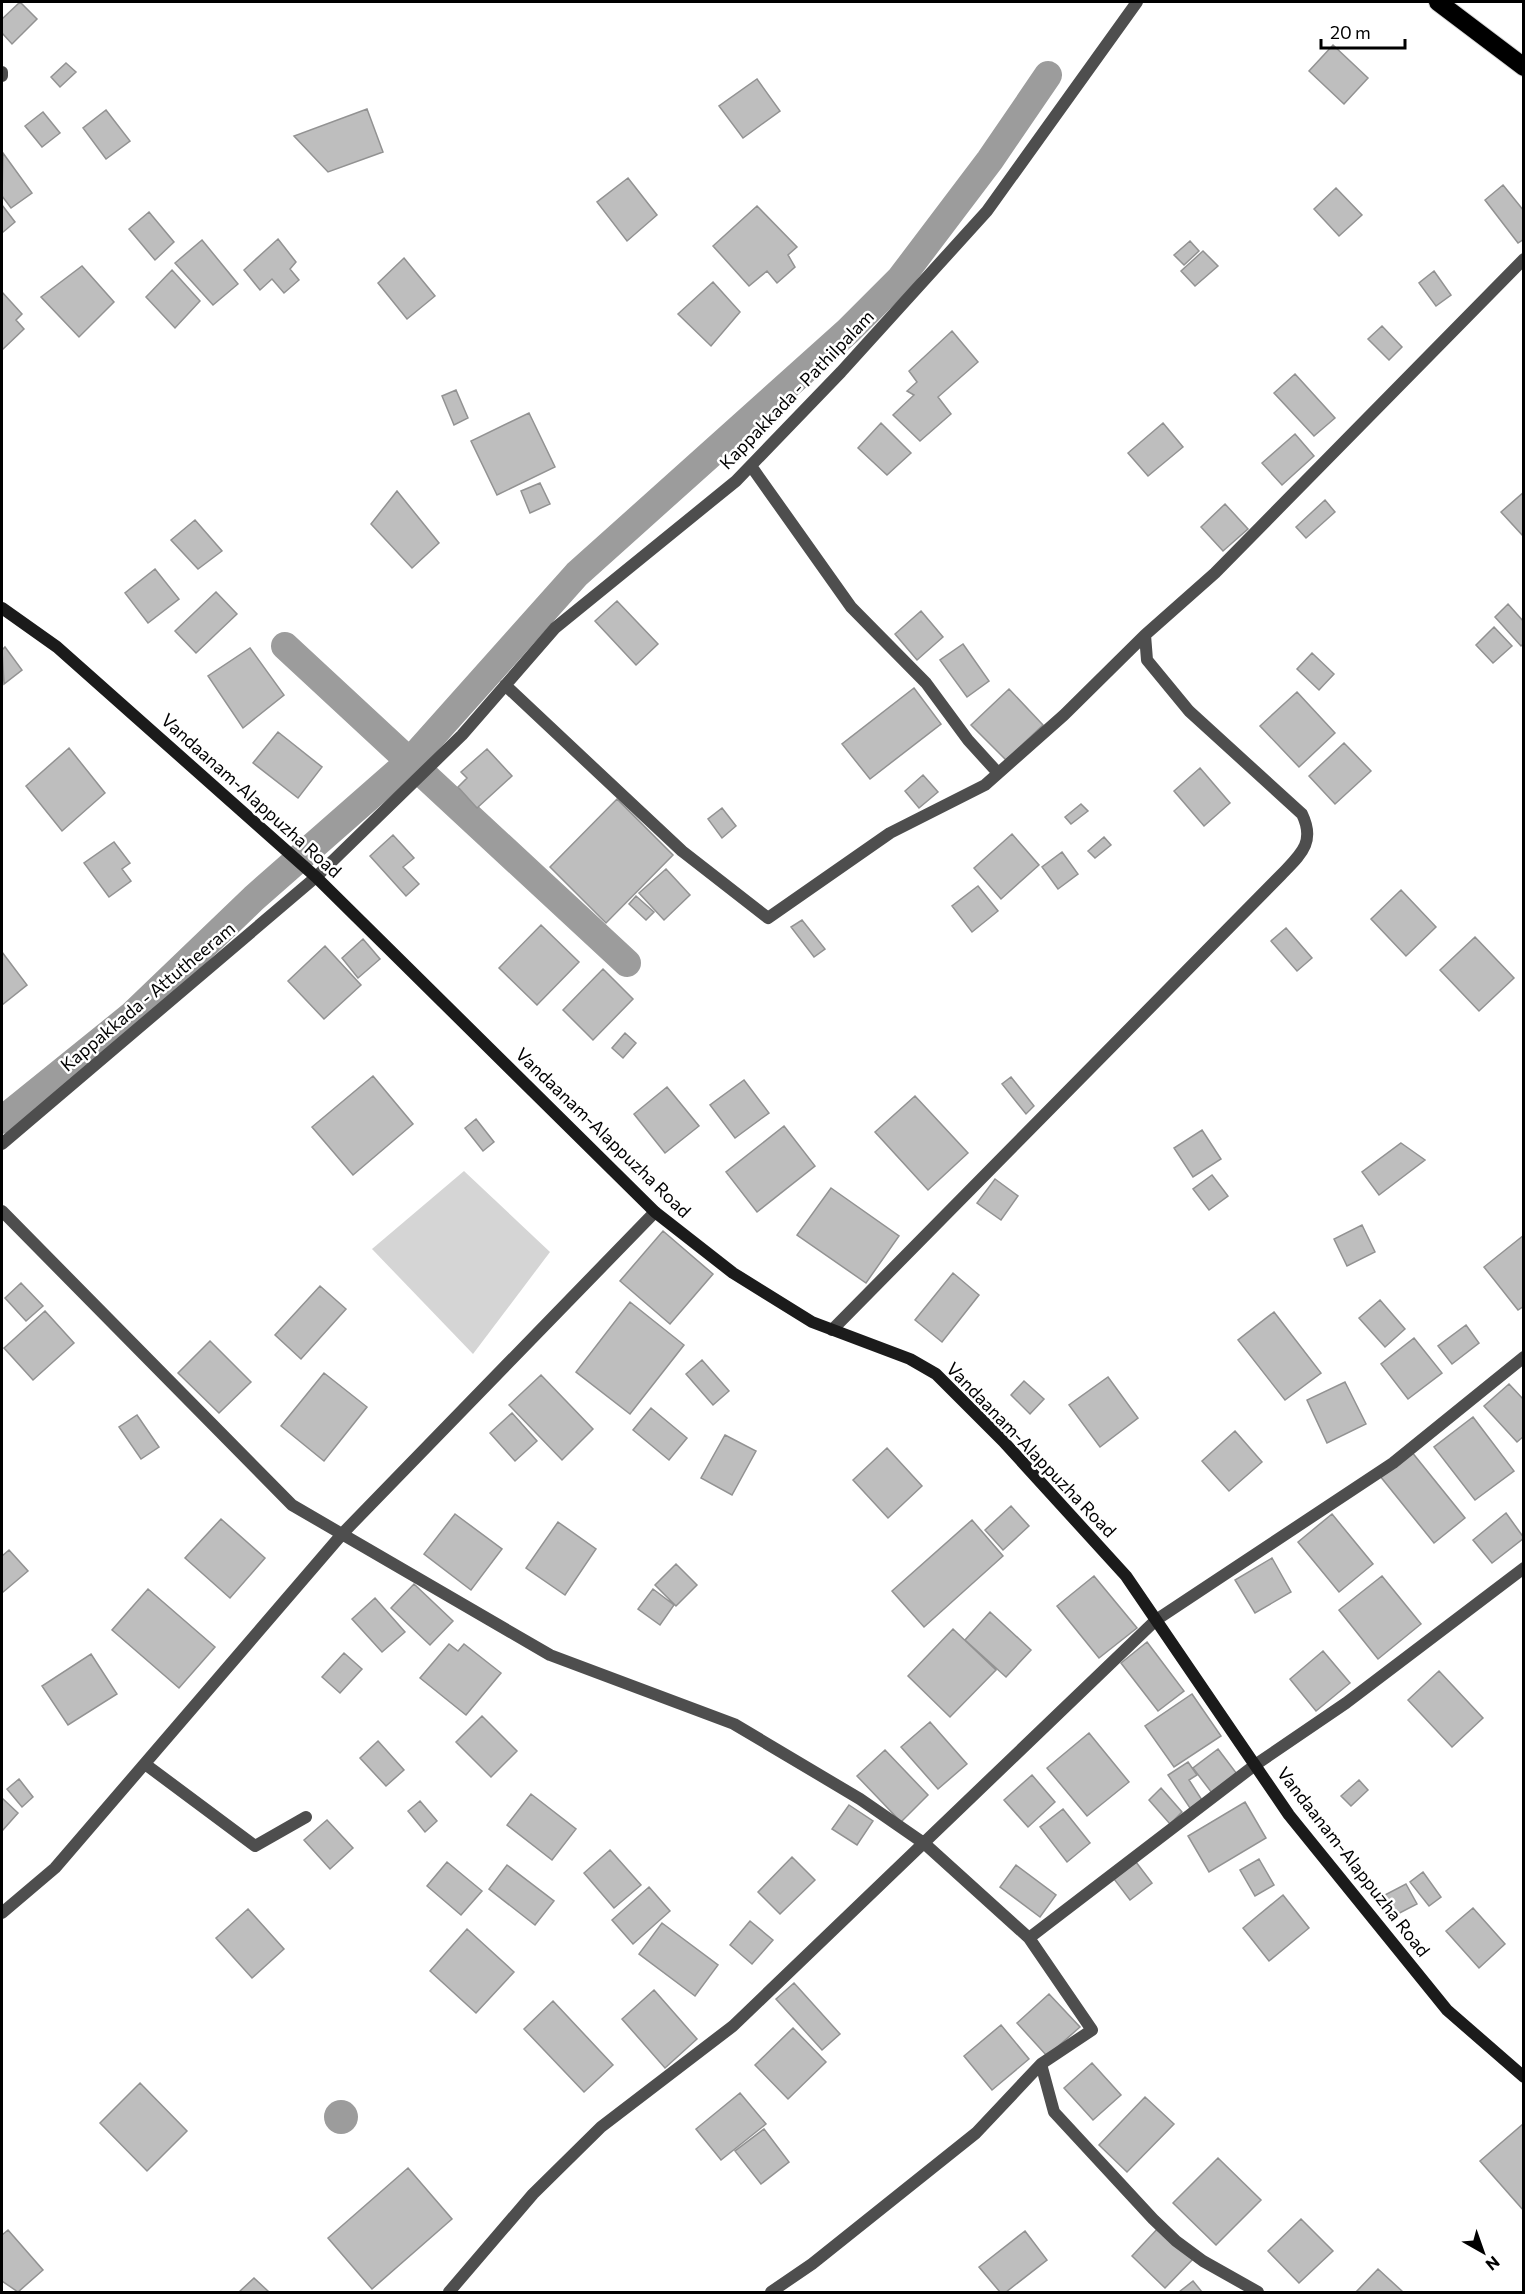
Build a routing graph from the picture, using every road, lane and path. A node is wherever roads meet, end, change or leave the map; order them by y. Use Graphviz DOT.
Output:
graph roads {
  1 [pos="1137,2"];
  2 [pos="1438,2"];
  3 [pos="1524,67"];
  4 [pos="1524,259"];
  5 [pos="751,466"];
  6 [pos="2,608"];
  7 [pos="1145,635"];
  8 [pos="506,685"];
  9 [pos="998,773"];
  10 [pos="313,874"];
  11 [pos="2,1144"];
  12 [pos="2,1211"];
  13 [pos="655,1212"];
  14 [pos="832,1330"];
  15 [pos="1524,1357"];
  16 [pos="343,1533"];
  17 [pos="1524,1568"];
  18 [pos="1155,1620"];
  19 [pos="145,1764"];
  20 [pos="1255,1765"];
  21 [pos="306,1817"];
  22 [pos="925,1844"];
  23 [pos="2,1913"];
  24 [pos="1029,1938"];
  25 [pos="1041,2064"];
  26 [pos="1524,2077"];
  27 [pos="449,2292"];
  28 [pos="771,2292"];
  29 [pos="1258,2292"];
  1 -- 5 [label="street, Kappakkada - Pathilpalam"];
  2 -- 3 [label="highway"];
  4 -- 7 [label="street"];
  5 -- 8 [label="street, Kappakkada - Pathilpalam"];
  5 -- 9 [label="street"];
  6 -- 10 [label="main road, Vandaanam-Alappuzha Road"];
  7 -- 9 [label="street"];
  7 -- 14 [label="street"];
  8 -- 9 [label="street"];
  8 -- 10 [label="street, Kappakkada - Pathilpalam"];
  10 -- 11 [label="street, Kappakkada - Attutheeram"];
  10 -- 13 [label="main road, Vandaanam-Alappuzha Road"];
  12 -- 16 [label="street"];
  13 -- 14 [label="main road, Vandaanam-Alappuzha Road"];
  13 -- 16 [label="street"];
  14 -- 18 [label="main road, Vandaanam-Alappuzha Road"];
  15 -- 18 [label="street"];
  16 -- 19 [label="street"];
  16 -- 22 [label="street"];
  17 -- 20 [label="street"];
  18 -- 20 [label="main road, Vandaanam-Alappuzha Road"];
  18 -- 22 [label="street"];
  19 -- 21 [label="street"];
  19 -- 23 [label="street"];
  20 -- 24 [label="street"];
  20 -- 26 [label="main road, Vandaanam-Alappuzha Road"];
  22 -- 24 [label="street"];
  22 -- 27 [label="street"];
  24 -- 25 [label="street"];
  25 -- 28 [label="street"];
  25 -- 29 [label="street"];
}
